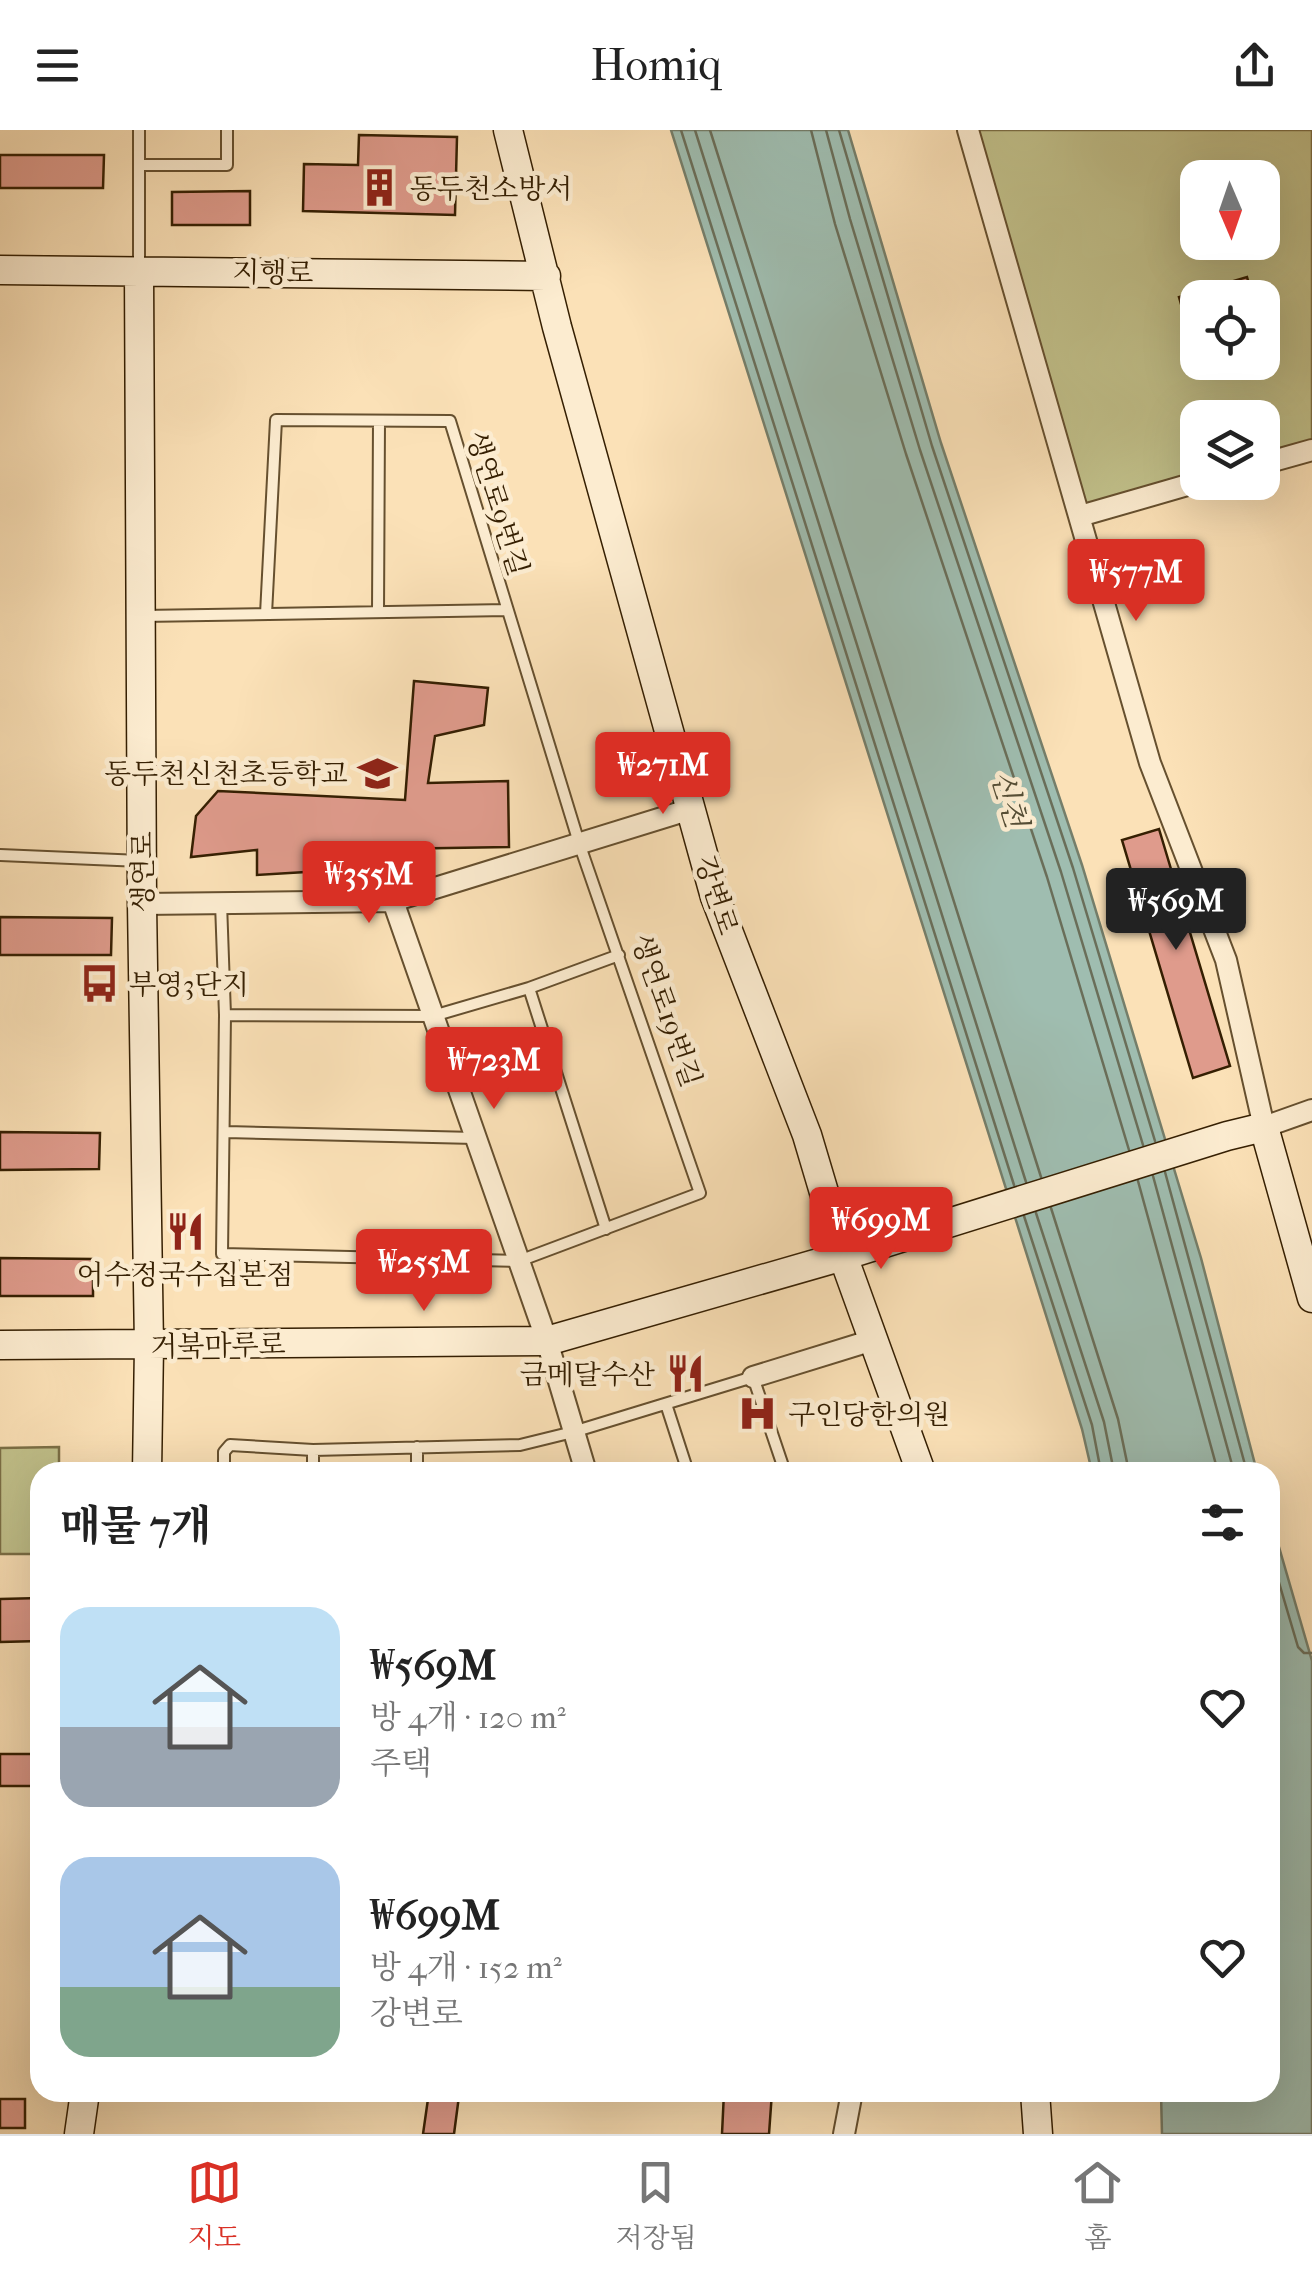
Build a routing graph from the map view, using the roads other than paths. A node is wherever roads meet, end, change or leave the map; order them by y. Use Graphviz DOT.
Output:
graph roads {
  1 [pos="139,130"];
  2 [pos="227,130"];
  3 [pos="508,130"];
  4 [pos="968,130"];
  5 [pos="140,165"];
  6 [pos="0,270"];
  7 [pos="139,271"];
  8 [pos="546,276"];
  9 [pos="378,420"];
  10 [pos="1312,450"];
  11 [pos="1280,459"];
  12 [pos="1180,487"];
  13 [pos="1080,516"];
  14 [pos="506,610"];
  15 [pos="378,612"];
  16 [pos="266,614"];
  17 [pos="141,616"];
  18 [pos="691,809"];
  19 [pos="580,846"];
  20 [pos="0,854"];
  21 [pos="142,860"];
  22 [pos="393,901"];
  23 [pos="221,903"];
  24 [pos="142,904"];
  25 [pos="619,955"];
  26 [pos="530,988"];
  27 [pos="225,1015"];
  28 [pos="433,1016"];
  29 [pos="1312,1110"];
  30 [pos="1264,1128"];
  31 [pos="226,1132"];
  32 [pos="476,1138"];
  33 [pos="606,1229"];
  34 [pos="843,1256"];
  35 [pos="520,1262"];
  36 [pos="1312,1298"];
  37 [pos="547,1340"];
  38 [pos="874,1340"];
  39 [pos="0,1346"];
  40 [pos="149,1346"];
  41 [pos="752,1377"];
  42 [pos="666,1404"];
  43 [pos="573,1432"];
  44 [pos="418,1448"];
  45 [pos="313,1450"];
  46 [pos="147,1462"];
  47 [pos="224,1462"];
  48 [pos="313,1462"];
  49 [pos="417,1462"];
  50 [pos="583,1462"];
  51 [pos="685,1462"];
  52 [pos="782,1462"];
  53 [pos="917,1462"];
  54 [pos="84,2102"];
  55 [pos="850,2102"];
  56 [pos="1036,2102"];
  57 [pos="79,2134"];
  58 [pos="844,2134"];
  59 [pos="1038,2134"];
  1 -- 5 [label="lane"];
  2 -- 5 [label="lane"];
  3 -- 8 [label="street, 강변로"];
  4 -- 13 [label="street"];
  5 -- 7 [label="lane"];
  6 -- 7 [label="street, 지행로"];
  7 -- 8 [label="street, 지행로"];
  7 -- 17 [label="street, 생연로"];
  8 -- 18 [label="street, 강변로"];
  9 -- 14 [label="lane, 생연로9번길"];
  9 -- 15 [label="lane"];
  9 -- 16 [label="lane, 생연로9번길"];
  10 -- 11 [label="street"];
  12 -- 13 [label="street"];
  13 -- 30 [label="street"];
  14 -- 15 [label="lane, 생연로9번길"];
  14 -- 19 [label="lane, 생연로9번길"];
  15 -- 16 [label="lane, 생연로9번길"];
  16 -- 17 [label="lane, 생연로9번길"];
  17 -- 21 [label="street, 생연로"];
  18 -- 19 [label="street"];
  18 -- 34 [label="street, 강변로"];
  19 -- 22 [label="street"];
  19 -- 25 [label="lane, 생연로19번길"];
  20 -- 21 [label="lane"];
  21 -- 24 [label="street, 생연로"];
  22 -- 23 [label="street"];
  22 -- 28 [label="street"];
  23 -- 24 [label="street"];
  23 -- 27 [label="lane"];
  24 -- 40 [label="street, 생연로"];
  25 -- 26 [label="lane"];
  25 -- 33 [label="lane, 생연로19번길"];
  26 -- 28 [label="lane"];
  26 -- 33 [label="lane"];
  27 -- 28 [label="lane"];
  27 -- 31 [label="lane"];
  28 -- 32 [label="street"];
  29 -- 30 [label="street"];
  30 -- 34 [label="street, 거북마루로"];
  30 -- 36 [label="street"];
  31 -- 32 [label="lane"];
  31 -- 35 [label="lane"];
  32 -- 35 [label="street"];
  33 -- 35 [label="lane"];
  34 -- 37 [label="street, 거북마루로"];
  34 -- 38 [label="street, 강변로"];
  35 -- 37 [label="street"];
  37 -- 40 [label="street, 거북마루로"];
  37 -- 43 [label="street"];
  38 -- 41 [label="street"];
  38 -- 53 [label="street, 강변로"];
  39 -- 40 [label="street, 거북마루로"];
  40 -- 46 [label="street, 생연로"];
  41 -- 42 [label="lane"];
  41 -- 52 [label="lane"];
  42 -- 43 [label="lane"];
  42 -- 51 [label="lane"];
  43 -- 44 [label="lane"];
  43 -- 50 [label="street"];
  44 -- 45 [label="lane"];
  44 -- 49 [label="lane"];
  45 -- 47 [label="lane"];
  45 -- 48 [label="lane"];
  54 -- 57 [label="street"];
  55 -- 58 [label="street"];
  56 -- 59 [label="street"];
}
